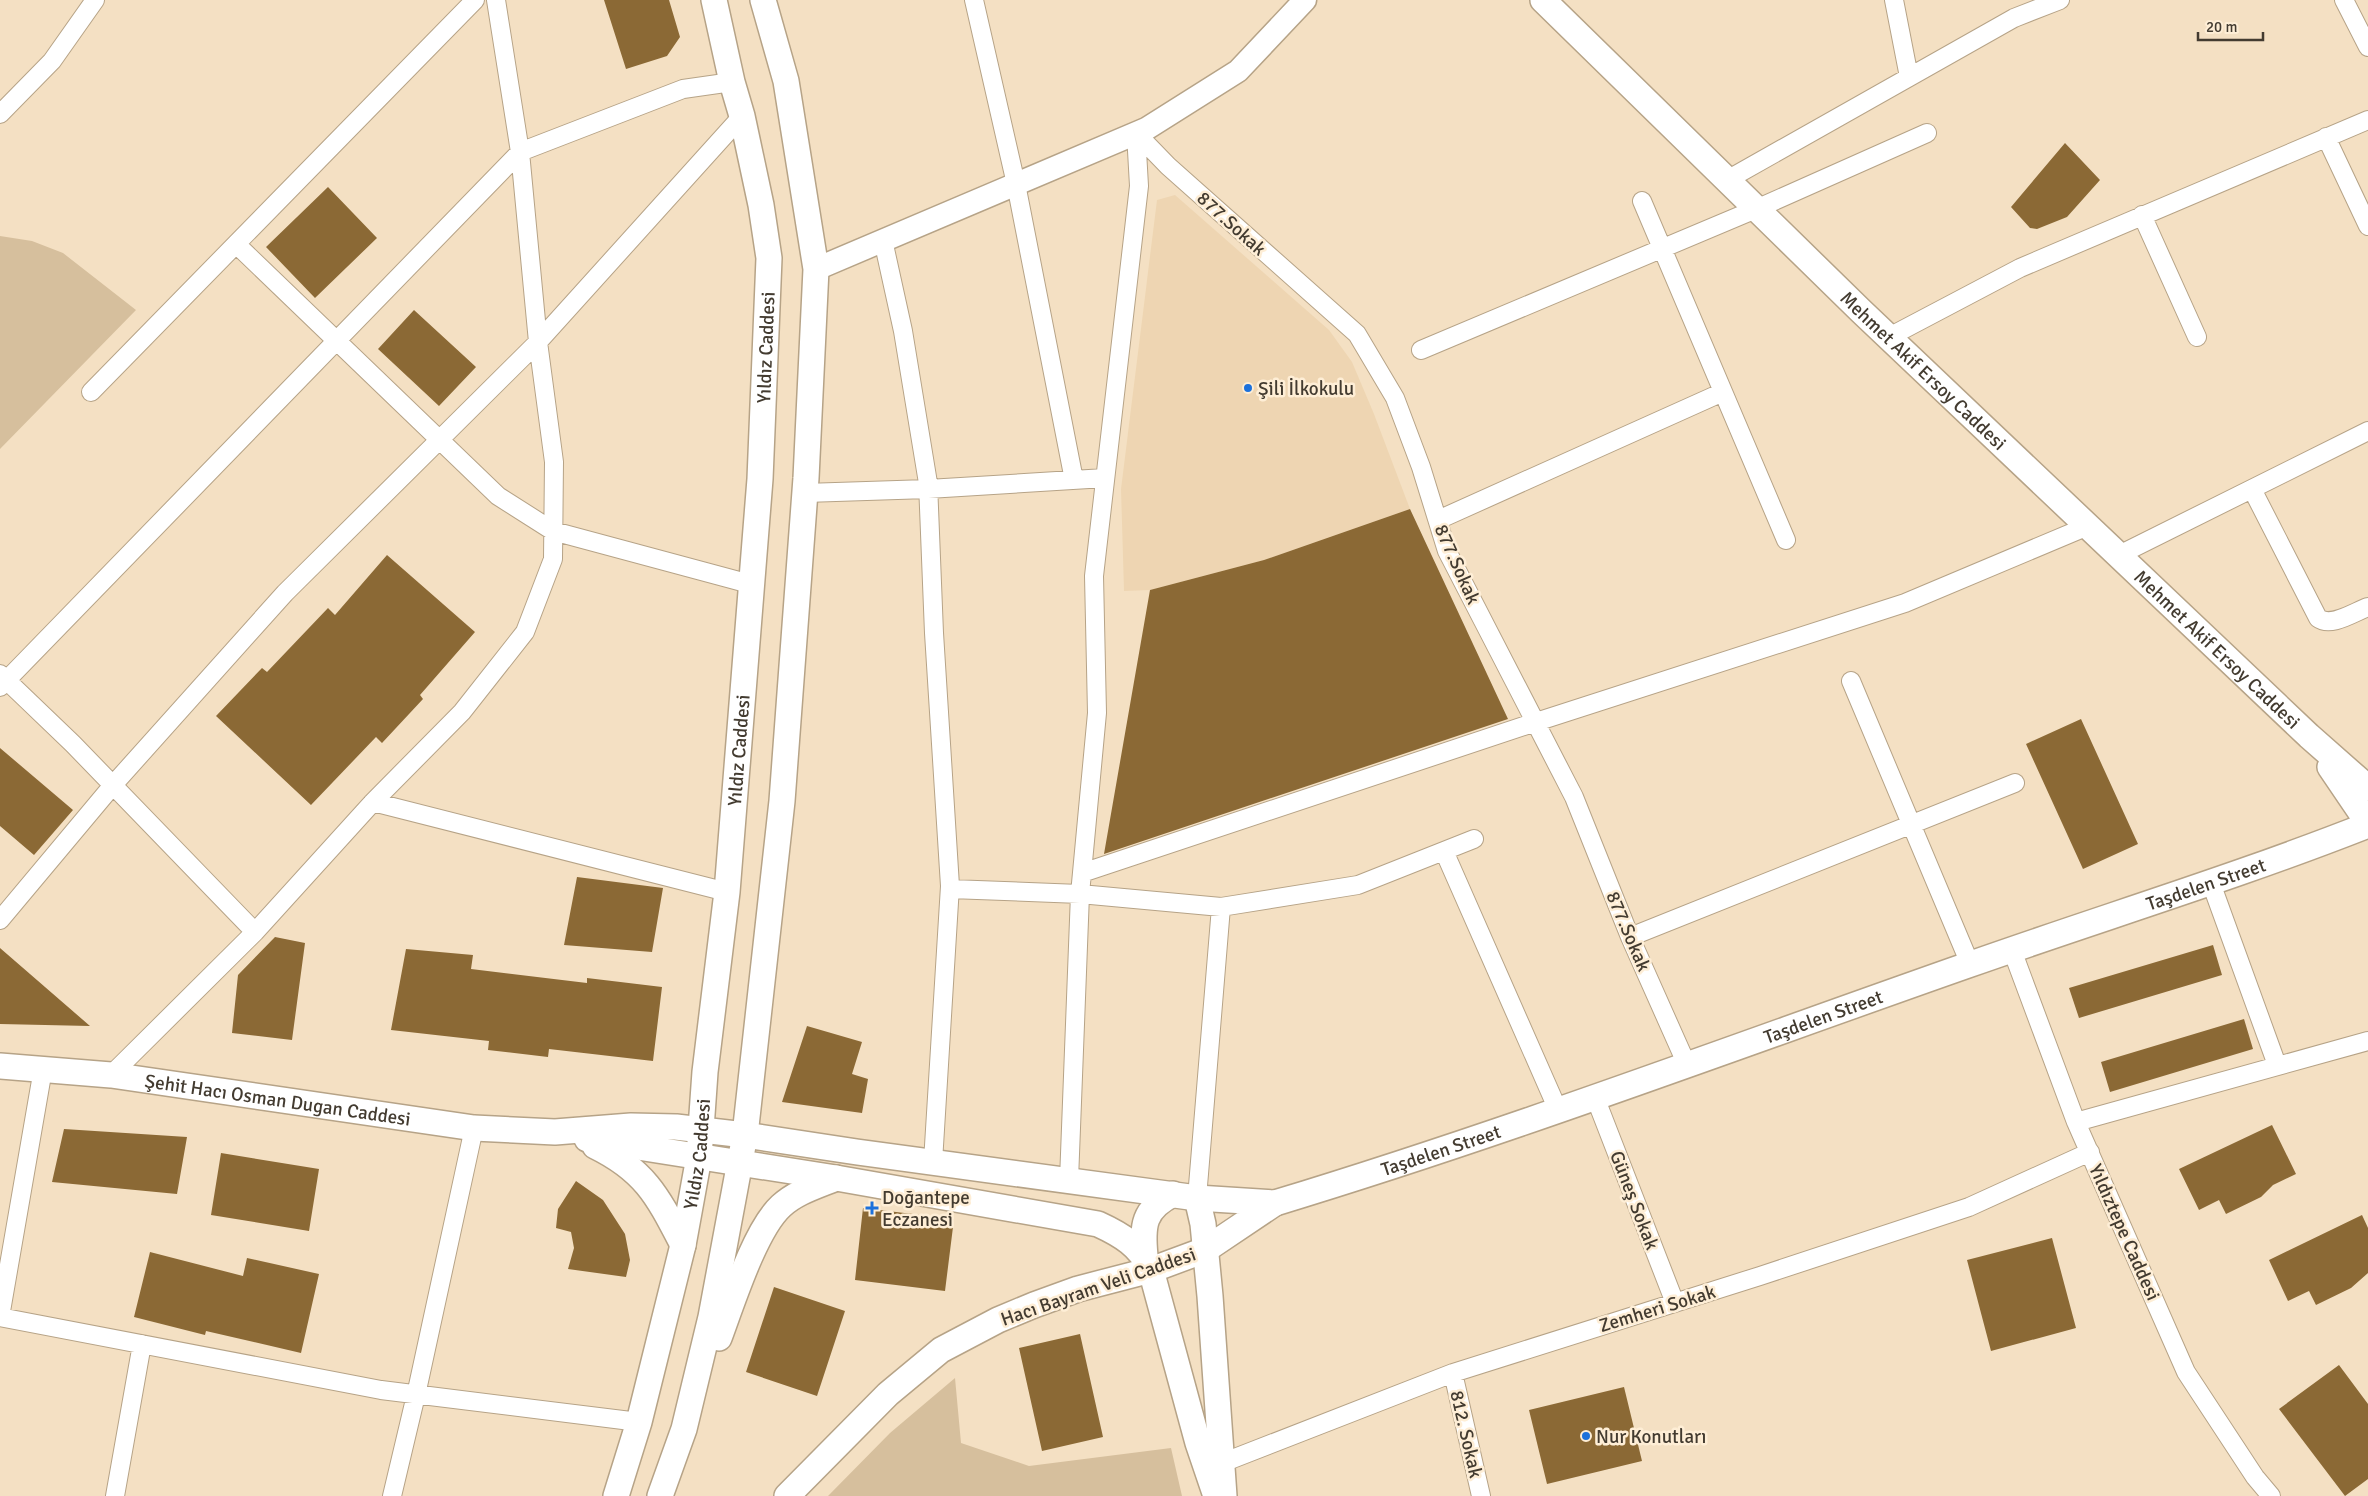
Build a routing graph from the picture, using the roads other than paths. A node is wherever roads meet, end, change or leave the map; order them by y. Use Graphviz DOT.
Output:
graph roads {
  1 [pos="475,0"];
  2 [pos="496,0"];
  3 [pos="714,0"];
  4 [pos="763,0"];
  5 [pos="974,0"];
  6 [pos="1305,0"];
  7 [pos="1543,0"];
  8 [pos="1894,0"];
  9 [pos="2060,0"];
  10 [pos="2344,0"];
  11 [pos="96,1"];
  12 [pos="2368,47"];
  13 [pos="1909,78"];
  14 [pos="732,82"];
  15 [pos="0,114"];
  16 [pos="742,116"];
  17 [pos="2368,120"];
  18 [pos="1136,133"];
  19 [pos="1927,133"];
  20 [pos="2326,137"];
  21 [pos="520,152"];
  22 [pos="1727,180"];
  23 [pos="1016,184"];
  24 [pos="1642,201"];
  25 [pos="1756,209"];
  26 [pos="2142,215"];
  27 [pos="2368,226"];
  28 [pos="882,240"];
  29 [pos="236,244"];
  30 [pos="1662,248"];
  31 [pos="816,269"];
  32 [pos="1889,337"];
  33 [pos="2197,337"];
  34 [pos="338,341"];
  35 [pos="538,342"];
  36 [pos="1421,350"];
  37 [pos="91,392"];
  38 [pos="1723,392"];
  39 [pos="2368,431"];
  40 [pos="440,440"];
  41 [pos="1105,478"];
  42 [pos="1074,480"];
  43 [pos="928,489"];
  44 [pos="2252,489"];
  45 [pos="805,493"];
  46 [pos="1438,520"];
  47 [pos="2088,526"];
  48 [pos="553,531"];
  49 [pos="1786,540"];
  50 [pos="2119,555"];
  51 [pos="750,584"];
  52 [pos="2368,607"];
  53 [pos="2,680"];
  54 [pos="1851,681"];
  55 [pos="1536,722"];
  56 [pos="2309,736"];
  57 [pos="2015,783"];
  58 [pos="113,785"];
  59 [pos="2368,788"];
  60 [pos="373,802"];
  61 [pos="1911,824"];
  62 [pos="2368,824"];
  63 [pos="1474,839"];
  64 [pos="1444,851"];
  65 [pos="1082,873"];
  66 [pos="2211,883"];
  67 [pos="950,889"];
  68 [pos="727,892"];
  69 [pos="1080,894"];
  70 [pos="1221,907"];
  71 [pos="0,920"];
  72 [pos="255,932"];
  73 [pos="1630,937"];
  74 [pos="2012,950"];
  75 [pos="1970,964"];
  76 [pos="2368,1041"];
  77 [pos="1687,1065"];
  78 [pos="2277,1065"];
  79 [pos="0,1066"];
  80 [pos="42,1069"];
  81 [pos="111,1075"];
  82 [pos="1595,1097"];
  83 [pos="1558,1110"];
  84 [pos="2076,1122"];
  85 [pos="474,1128"];
  86 [pos="702,1130"];
  87 [pos="555,1132"];
  88 [pos="745,1135"];
  89 [pos="579,1138"];
  90 [pos="2090,1152"];
  91 [pos="699,1157"];
  92 [pos="933,1162"];
  93 [pos="739,1164"];
  94 [pos="836,1178"];
  95 [pos="1068,1180"];
  96 [pos="1185,1196"];
  97 [pos="1275,1203"];
  98 [pos="683,1246"];
  99 [pos="1205,1250"];
  100 [pos="1148,1263"];
  101 [pos="1675,1303"];
  102 [pos="0,1317"];
  103 [pos="142,1344"];
  104 [pos="1453,1373"];
  105 [pos="416,1395"];
  106 [pos="639,1422"];
  107 [pos="684,1429"];
  108 [pos="1222,1463"];
  109 [pos="115,1496"];
  110 [pos="392,1496"];
  111 [pos="616,1496"];
  112 [pos="660,1496"];
  113 [pos="787,1496"];
  114 [pos="1216,1496"];
  115 [pos="1224,1496"];
  116 [pos="1481,1496"];
  117 [pos="2271,1496"];
  1 -- 29 [label="street"];
  2 -- 21 [label="street"];
  3 -- 14 [label="main road, Yıldız Caddesi"];
  4 -- 31 [label="main road"];
  5 -- 23 [label="street"];
  6 -- 18 [label="street"];
  7 -- 22 [label="main road, Mehmet Akif Ersoy Caddesi"];
  8 -- 13 [label="street"];
  9 -- 13 [label="street"];
  10 -- 12 [label="street"];
  11 -- 15 [label="street"];
  13 -- 22 [label="street"];
  14 -- 16 [label="main road, Yıldız Caddesi"];
  14 -- 21 [label="street"];
  16 -- 35 [label="street"];
  16 -- 51 [label="main road, Yıldız Caddesi"];
  17 -- 20 [label="street"];
  18 -- 23 [label="street"];
  18 -- 41 [label="street"];
  18 -- 46 [label="street, 877.Sokak"];
  19 -- 25 [label="street"];
  20 -- 26 [label="street"];
  20 -- 27 [label="street"];
  21 -- 34 [label="street"];
  21 -- 35 [label="street"];
  22 -- 25 [label="main road, Mehmet Akif Ersoy Caddesi"];
  23 -- 28 [label="street"];
  23 -- 42 [label="street"];
  24 -- 30 [label="street"];
  25 -- 30 [label="street"];
  25 -- 32 [label="main road, Mehmet Akif Ersoy Caddesi"];
  26 -- 32 [label="street"];
  26 -- 33 [label="street"];
  28 -- 31 [label="street"];
  28 -- 43 [label="street"];
  29 -- 34 [label="street"];
  29 -- 37 [label="street"];
  30 -- 36 [label="street"];
  30 -- 38 [label="street"];
  31 -- 45 [label="main road"];
  32 -- 47 [label="main road, Mehmet Akif Ersoy Caddesi"];
  34 -- 40 [label="street"];
  34 -- 53 [label="street"];
  35 -- 40 [label="street"];
  35 -- 48 [label="street"];
  38 -- 46 [label="street"];
  38 -- 49 [label="street"];
  39 -- 44 [label="street"];
  40 -- 48 [label="street"];
  40 -- 58 [label="street"];
  41 -- 42 [label="street"];
  41 -- 65 [label="street"];
  42 -- 43 [label="street"];
  43 -- 45 [label="street"];
  43 -- 67 [label="street"];
  44 -- 50 [label="street"];
  44 -- 52 [label="street"];
  45 -- 88 [label="main road"];
  46 -- 55 [label="street, 877.Sokak"];
  47 -- 50 [label="main road, Mehmet Akif Ersoy Caddesi"];
  47 -- 55 [label="street"];
  48 -- 51 [label="street"];
  48 -- 60 [label="street"];
  50 -- 56 [label="main road, Mehmet Akif Ersoy Caddesi"];
  51 -- 68 [label="main road, Yıldız Caddesi"];
  53 -- 58 [label="street"];
  54 -- 61 [label="street"];
  55 -- 65 [label="street"];
  55 -- 73 [label="street, 877.Sokak"];
  56 -- 59 [label="main road, Mehmet Akif Ersoy Caddesi"];
  56 -- 62 [label="main road, Mehmet Akif Ersoy Caddesi"];
  57 -- 61 [label="street"];
  58 -- 71 [label="street"];
  58 -- 72 [label="street"];
  60 -- 68 [label="street"];
  60 -- 72 [label="street"];
  61 -- 73 [label="street"];
  61 -- 75 [label="street"];
  62 -- 66 [label="main road, Taşdelen Street"];
  63 -- 64 [label="street"];
  64 -- 70 [label="street"];
  64 -- 83 [label="street"];
  65 -- 69 [label="street"];
  66 -- 74 [label="main road, Taşdelen Street"];
  66 -- 78 [label="street"];
  67 -- 69 [label="street"];
  67 -- 92 [label="street"];
  68 -- 86 [label="main road, Yıldız Caddesi"];
  69 -- 70 [label="street"];
  69 -- 95 [label="street"];
  70 -- 96 [label="street"];
  72 -- 81 [label="street"];
  73 -- 77 [label="street, 877.Sokak"];
  74 -- 75 [label="main road, Taşdelen Street"];
  74 -- 84 [label="street, Yıldıztepe Caddesi"];
  75 -- 77 [label="main road, Taşdelen Street"];
  76 -- 78 [label="street"];
  77 -- 82 [label="main road, Taşdelen Street"];
  78 -- 84 [label="street"];
  79 -- 80 [label="main road, Şehit Hacı Osman Dugan Caddesi"];
  80 -- 81 [label="main road, Şehit Hacı Osman Dugan Caddesi"];
  80 -- 102 [label="street"];
  81 -- 85 [label="main road, Şehit Hacı Osman Dugan Caddesi"];
  82 -- 83 [label="main road, Taşdelen Street"];
  82 -- 101 [label="street, Güneş Sokak"];
  83 -- 97 [label="main road, Taşdelen Street"];
  84 -- 90 [label="street, Yıldıztepe Caddesi"];
  85 -- 87 [label="main road, Şehit Hacı Osman Dugan Caddesi"];
  85 -- 105 [label="street"];
  86 -- 87 [label="main road"];
  86 -- 88 [label="main road"];
  86 -- 91 [label="main road, Yıldız Caddesi"];
  87 -- 89 [label="main road"];
  88 -- 92 [label="main road"];
  88 -- 93 [label="main road"];
  89 -- 91 [label="main road"];
  89 -- 98 [label="main road"];
  90 -- 101 [label="street, Zemheri Sokak"];
  90 -- 117 [label="street, Yıldıztepe Caddesi"];
  91 -- 93 [label="main road"];
  91 -- 98 [label="main road, Yıldız Caddesi"];
  92 -- 95 [label="main road"];
  93 -- 94 [label="main road"];
  93 -- 107 [label="main road"];
  94 -- 100 [label="main road"];
  94 -- 107 [label="main road"];
  95 -- 96 [label="main road"];
  96 -- 97 [label="main road"];
  96 -- 99 [label="main road"];
  96 -- 100 [label="main road"];
  97 -- 99 [label="main road, Hacı Bayram Veli Caddesi"];
  98 -- 106 [label="main road, Yıldız Caddesi"];
  99 -- 100 [label="main road, Hacı Bayram Veli Caddesi"];
  99 -- 108 [label="main road"];
  100 -- 113 [label="main road, Hacı Bayram Veli Caddesi"];
  100 -- 114 [label="main road"];
  101 -- 104 [label="street, Zemheri Sokak"];
  102 -- 103 [label="street"];
  103 -- 105 [label="street"];
  103 -- 109 [label="street"];
  104 -- 108 [label="street, Zemheri Sokak"];
  104 -- 116 [label="street, 812. Sokak"];
  105 -- 106 [label="street"];
  105 -- 110 [label="street"];
  106 -- 111 [label="main road, Yıldız Caddesi"];
  107 -- 112 [label="main road"];
  108 -- 115 [label="main road"];
}
